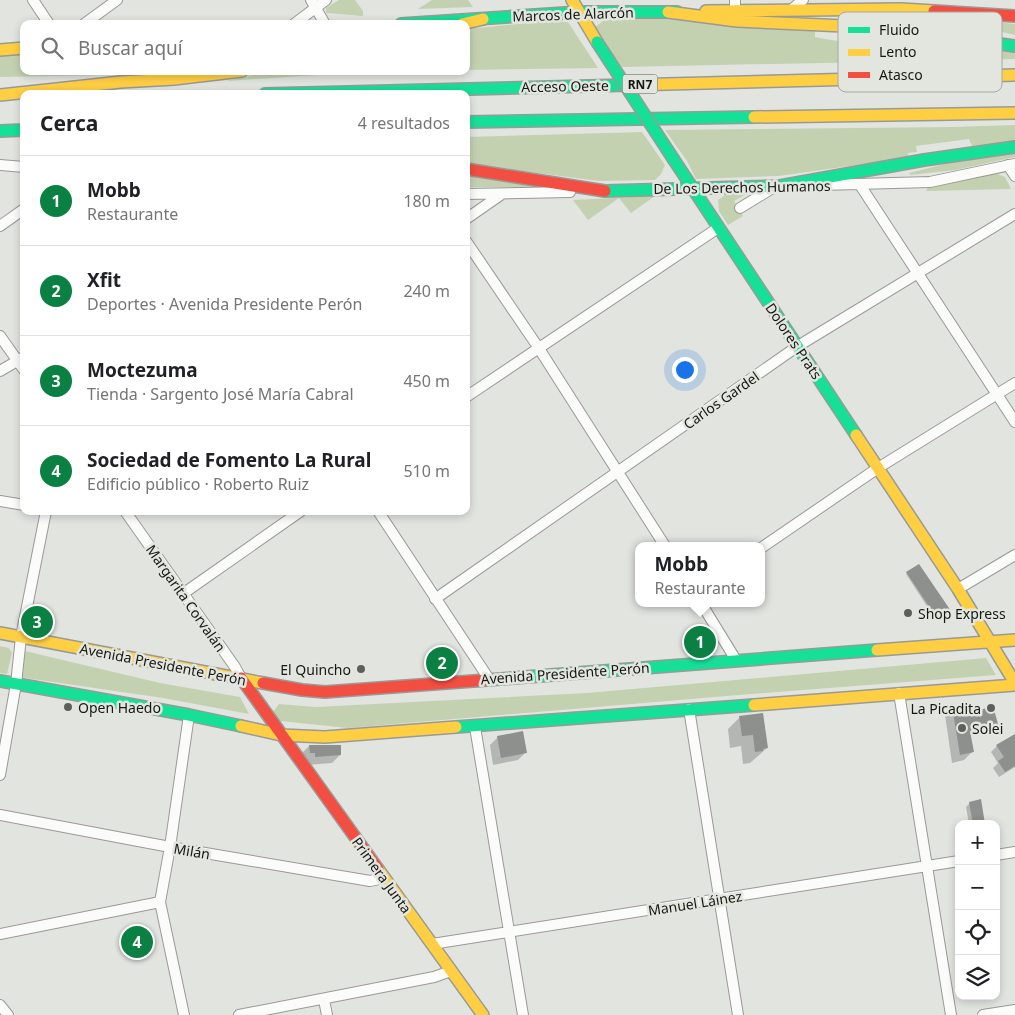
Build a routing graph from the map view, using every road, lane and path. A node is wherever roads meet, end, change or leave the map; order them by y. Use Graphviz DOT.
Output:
graph roads {
  1 [pos="33,0"];
  2 [pos="117,0"];
  3 [pos="326,0"];
  4 [pos="572,0"];
  5 [pos="803,0"];
  6 [pos="313,4"];
  7 [pos="899,4"];
  8 [pos="735,5"];
  9 [pos="792,9"];
  10 [pos="580,12"];
  11 [pos="668,12"];
  12 [pos="976,12"];
  13 [pos="1002,15"];
  14 [pos="1015,16"];
  15 [pos="483,19"];
  16 [pos="47,20"];
  17 [pos="90,20"];
  18 [pos="298,20"];
  19 [pos="323,20"];
  20 [pos="467,20"];
  21 [pos="470,22"];
  22 [pos="838,25"];
  23 [pos="1002,44"];
  24 [pos="1015,46"];
  25 [pos="20,48"];
  26 [pos="0,50"];
  27 [pos="1002,74"];
  28 [pos="1015,74"];
  29 [pos="208,75"];
  30 [pos="838,79"];
  31 [pos="47,90"];
  32 [pos="415,90"];
  33 [pos="20,93"];
  34 [pos="0,95"];
  35 [pos="0,100"];
  36 [pos="20,100"];
  37 [pos="1015,113"];
  38 [pos="470,122"];
  39 [pos="0,130"];
  40 [pos="20,130"];
  41 [pos="1015,148"];
  42 [pos="1011,164"];
  43 [pos="0,165"];
  44 [pos="20,167"];
  45 [pos="470,170"];
  46 [pos="1015,176"];
  47 [pos="860,185"];
  48 [pos="778,186"];
  49 [pos="692,188"];
  50 [pos="605,191"];
  51 [pos="470,194"];
  52 [pos="502,194"];
  53 [pos="740,208"];
  54 [pos="20,212"];
  55 [pos="1015,214"];
  56 [pos="470,216"];
  57 [pos="0,226"];
  58 [pos="718,228"];
  59 [pos="470,247"];
  60 [pos="918,273"];
  61 [pos="0,336"];
  62 [pos="798,346"];
  63 [pos="538,347"];
  64 [pos="20,361"];
  65 [pos="20,364"];
  66 [pos="0,371"];
  67 [pos="1015,383"];
  68 [pos="470,394"];
  69 [pos="996,394"];
  70 [pos="1015,422"];
  71 [pos="878,468"];
  72 [pos="617,472"];
  73 [pos="0,501"];
  74 [pos="20,504"];
  75 [pos="45,515"];
  76 [pos="128,515"];
  77 [pos="295,515"];
  78 [pos="381,515"];
  79 [pos="661,542"];
  80 [pos="765,545"];
  81 [pos="1015,555"];
  82 [pos="958,589"];
  83 [pos="184,593"];
  84 [pos="435,599"];
  85 [pos="703,607"];
  86 [pos="0,633"];
  87 [pos="22,637"];
  88 [pos="1015,640"];
  89 [pos="990,641"];
  90 [pos="736,660"];
  91 [pos="241,678"];
  92 [pos="488,679"];
  93 [pos="0,681"];
  94 [pos="16,684"];
  95 [pos="1015,684"];
  96 [pos="899,694"];
  97 [pos="689,709"];
  98 [pos="189,715"];
  99 [pos="475,727"];
  100 [pos="281,735"];
  101 [pos="0,775"];
  102 [pos="0,815"];
  103 [pos="170,847"];
  104 [pos="1015,852"];
  105 [pos="1000,854"];
  106 [pos="955,862"];
  107 [pos="928,866"];
  108 [pos="384,878"];
  109 [pos="719,899"];
  110 [pos="160,902"];
  111 [pos="510,931"];
  112 [pos="0,934"];
  113 [pos="432,944"];
  114 [pos="452,971"];
  115 [pos="324,1000"];
  116 [pos="0,1005"];
  117 [pos="1015,1010"];
  118 [pos="8,1015"];
  119 [pos="184,1015"];
  120 [pos="240,1015"];
  121 [pos="327,1015"];
  122 [pos="483,1015"];
  123 [pos="523,1015"];
  124 [pos="738,1015"];
  125 [pos="951,1015"];
  126 [pos="983,1015"];
  1 -- 16 [label="street"];
  2 -- 17 [label="street"];
  3 -- 6 [label="street"];
  4 -- 10 [label="main road, Dolores Prats"];
  5 -- 9 [label="street"];
  6 -- 18 [label="street"];
  6 -- 19 [label="street"];
  7 -- 9 [label="main road, Marcos de Alarcón"];
  7 -- 12 [label="main road, Marcos de Alarcón"];
  8 -- 9 [label="main road, Marcos de Alarcón"];
  8 -- 11 [label="main road, Marcos de Alarcón"];
  10 -- 11 [label="main road, Marcos de Alarcón"];
  10 -- 15 [label="main road, Marcos de Alarcón"];
  10 -- 49 [label="main road, Dolores Prats, bridge"];
  11 -- 22 [label="main road"];
  13 -- 14 [label="main road, Marcos de Alarcón"];
  15 -- 20 [label="main road, Marcos de Alarcón"];
  15 -- 21 [label="main road"];
  23 -- 24 [label="main road"];
  25 -- 26 [label="main road"];
  27 -- 28 [label="main road, Acceso Oeste / RN7"];
  29 -- 31 [label="main road"];
  30 -- 32 [label="main road, Acceso Oeste / RN7"];
  33 -- 34 [label="main road"];
  35 -- 36 [label="main road"];
  37 -- 38 [label="main road"];
  39 -- 40 [label="main road"];
  41 -- 48 [label="main road"];
  42 -- 46 [label="street"];
  42 -- 47 [label="street, De Los Derechos Humanos"];
  43 -- 44 [label="street"];
  45 -- 50 [label="main road"];
  47 -- 48 [label="street, De Los Derechos Humanos"];
  47 -- 60 [label="street"];
  48 -- 49 [label="main road, De Los Derechos Humanos"];
  48 -- 53 [label="street"];
  49 -- 50 [label="main road, De Los Derechos Humanos"];
  49 -- 58 [label="main road, Dolores Prats"];
  50 -- 52 [label="street, De Los Derechos Humanos"];
  51 -- 52 [label="street, De Los Derechos Humanos"];
  52 -- 56 [label="street"];
  54 -- 57 [label="street"];
  55 -- 60 [label="street, Carlos Gardel"];
  58 -- 62 [label="main road, Dolores Prats"];
  58 -- 63 [label="street"];
  59 -- 63 [label="street"];
  60 -- 62 [label="street, Carlos Gardel"];
  60 -- 69 [label="street"];
  61 -- 64 [label="street"];
  62 -- 71 [label="main road, Dolores Prats"];
  62 -- 72 [label="street, Carlos Gardel"];
  63 -- 68 [label="street"];
  63 -- 72 [label="street"];
  65 -- 66 [label="street"];
  67 -- 69 [label="street"];
  69 -- 70 [label="street"];
  69 -- 71 [label="street"];
  71 -- 80 [label="street"];
  71 -- 82 [label="main road, Dolores Prats"];
  72 -- 79 [label="street"];
  72 -- 84 [label="street, Carlos Gardel"];
  73 -- 74 [label="street"];
  75 -- 87 [label="street"];
  76 -- 83 [label="street, Margarita Corvalán"];
  77 -- 83 [label="street"];
  78 -- 84 [label="street"];
  81 -- 82 [label="street"];
  82 -- 89 [label="main road, Dolores Prats"];
  83 -- 91 [label="street, Margarita Corvalán"];
  84 -- 92 [label="street"];
  85 -- 90 [label="street"];
  86 -- 87 [label="main road, Avenida Presidente Perón"];
  87 -- 91 [label="main road, Avenida Presidente Perón"];
  87 -- 94 [label="street"];
  88 -- 89 [label="main road, Avenida Presidente Perón"];
  89 -- 90 [label="main road, Avenida Presidente Perón"];
  89 -- 95 [label="main road, Dolores Prats"];
  90 -- 92 [label="main road, Avenida Presidente Perón"];
  91 -- 92 [label="main road, Avenida Presidente Perón"];
  91 -- 100 [label="main road, Margarita Corvalán"];
  93 -- 94 [label="main road"];
  94 -- 98 [label="main road"];
  94 -- 101 [label="street"];
  95 -- 96 [label="main road"];
  96 -- 97 [label="main road"];
  96 -- 107 [label="street"];
  97 -- 99 [label="main road"];
  97 -- 109 [label="street"];
  98 -- 100 [label="main road"];
  98 -- 103 [label="street"];
  99 -- 100 [label="main road"];
  99 -- 111 [label="street"];
  100 -- 108 [label="main road, Primera Junta"];
  102 -- 103 [label="street, Milán"];
  103 -- 108 [label="street, Milán"];
  103 -- 110 [label="street"];
  104 -- 105 [label="street"];
  106 -- 107 [label="street, Manuel Láinez"];
  107 -- 109 [label="street, Manuel Láinez"];
  107 -- 125 [label="street"];
  108 -- 113 [label="main road, Primera Junta"];
  109 -- 111 [label="street, Manuel Láinez"];
  109 -- 124 [label="street"];
  110 -- 112 [label="street"];
  110 -- 119 [label="street"];
  111 -- 113 [label="street, Manuel Láinez"];
  111 -- 123 [label="street"];
  113 -- 114 [label="main road, Primera Junta"];
  114 -- 115 [label="street"];
  114 -- 122 [label="main road, Primera Junta"];
  115 -- 120 [label="street"];
  115 -- 121 [label="street"];
  116 -- 118 [label="street"];
  117 -- 126 [label="street"];
}
